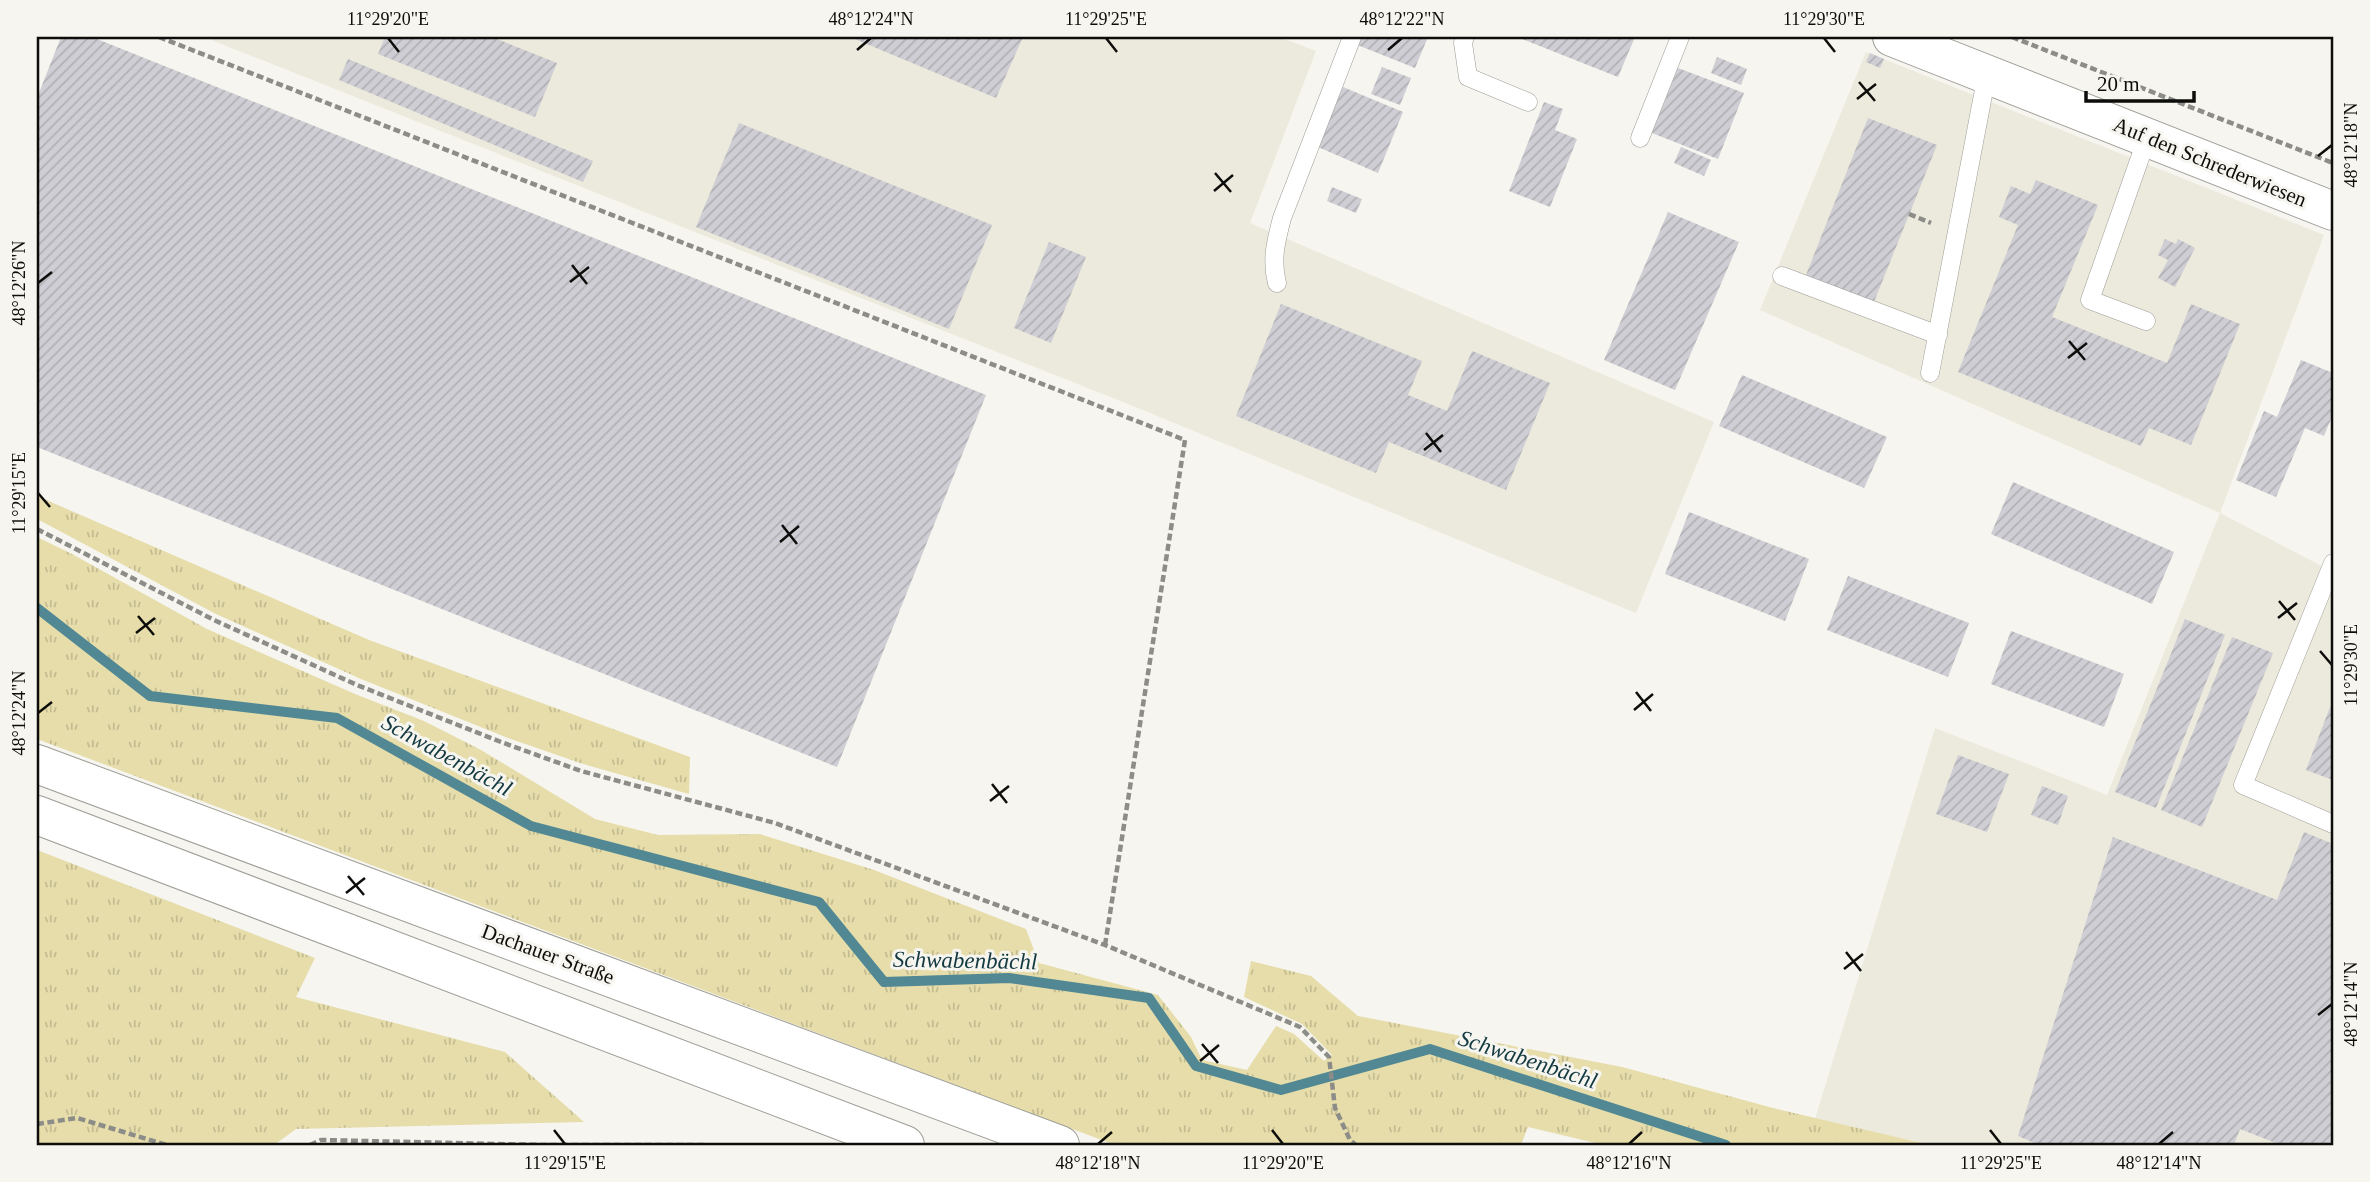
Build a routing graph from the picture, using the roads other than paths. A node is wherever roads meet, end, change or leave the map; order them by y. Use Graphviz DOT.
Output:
graph roads {
  1 [pos="1352,37"];
  2 [pos="1465,37"];
  3 [pos="1680,37"];
  4 [pos="1892,37"];
  5 [pos="1987,74"];
  6 [pos="1528,102"];
  7 [pos="1640,138"];
  8 [pos="2147,138"];
  9 [pos="2333,211"];
  10 [pos="1782,276"];
  11 [pos="1277,283"];
  12 [pos="2146,321"];
  13 [pos="1938,335"];
  14 [pos="1930,373"];
  15 [pos="2333,563"];
  16 [pos="37,764"];
  17 [pos="37,815"];
  18 [pos="2333,824"];
  19 [pos="905,1145"];
  20 [pos="1060,1145"];
  1 -- 11 [label="lane"];
  2 -- 6 [label="lane"];
  3 -- 7 [label="lane"];
  4 -- 5 [label="main road, Auf den Schrederwiesen"];
  5 -- 8 [label="main road, Auf den Schrederwiesen"];
  5 -- 13 [label="lane"];
  8 -- 9 [label="main road, Auf den Schrederwiesen"];
  8 -- 12 [label="lane"];
  10 -- 13 [label="lane"];
  13 -- 14 [label="lane"];
  15 -- 18 [label="lane"];
  16 -- 20 [label="main road, Dachauer Straße"];
  17 -- 19 [label="main road"];
}
